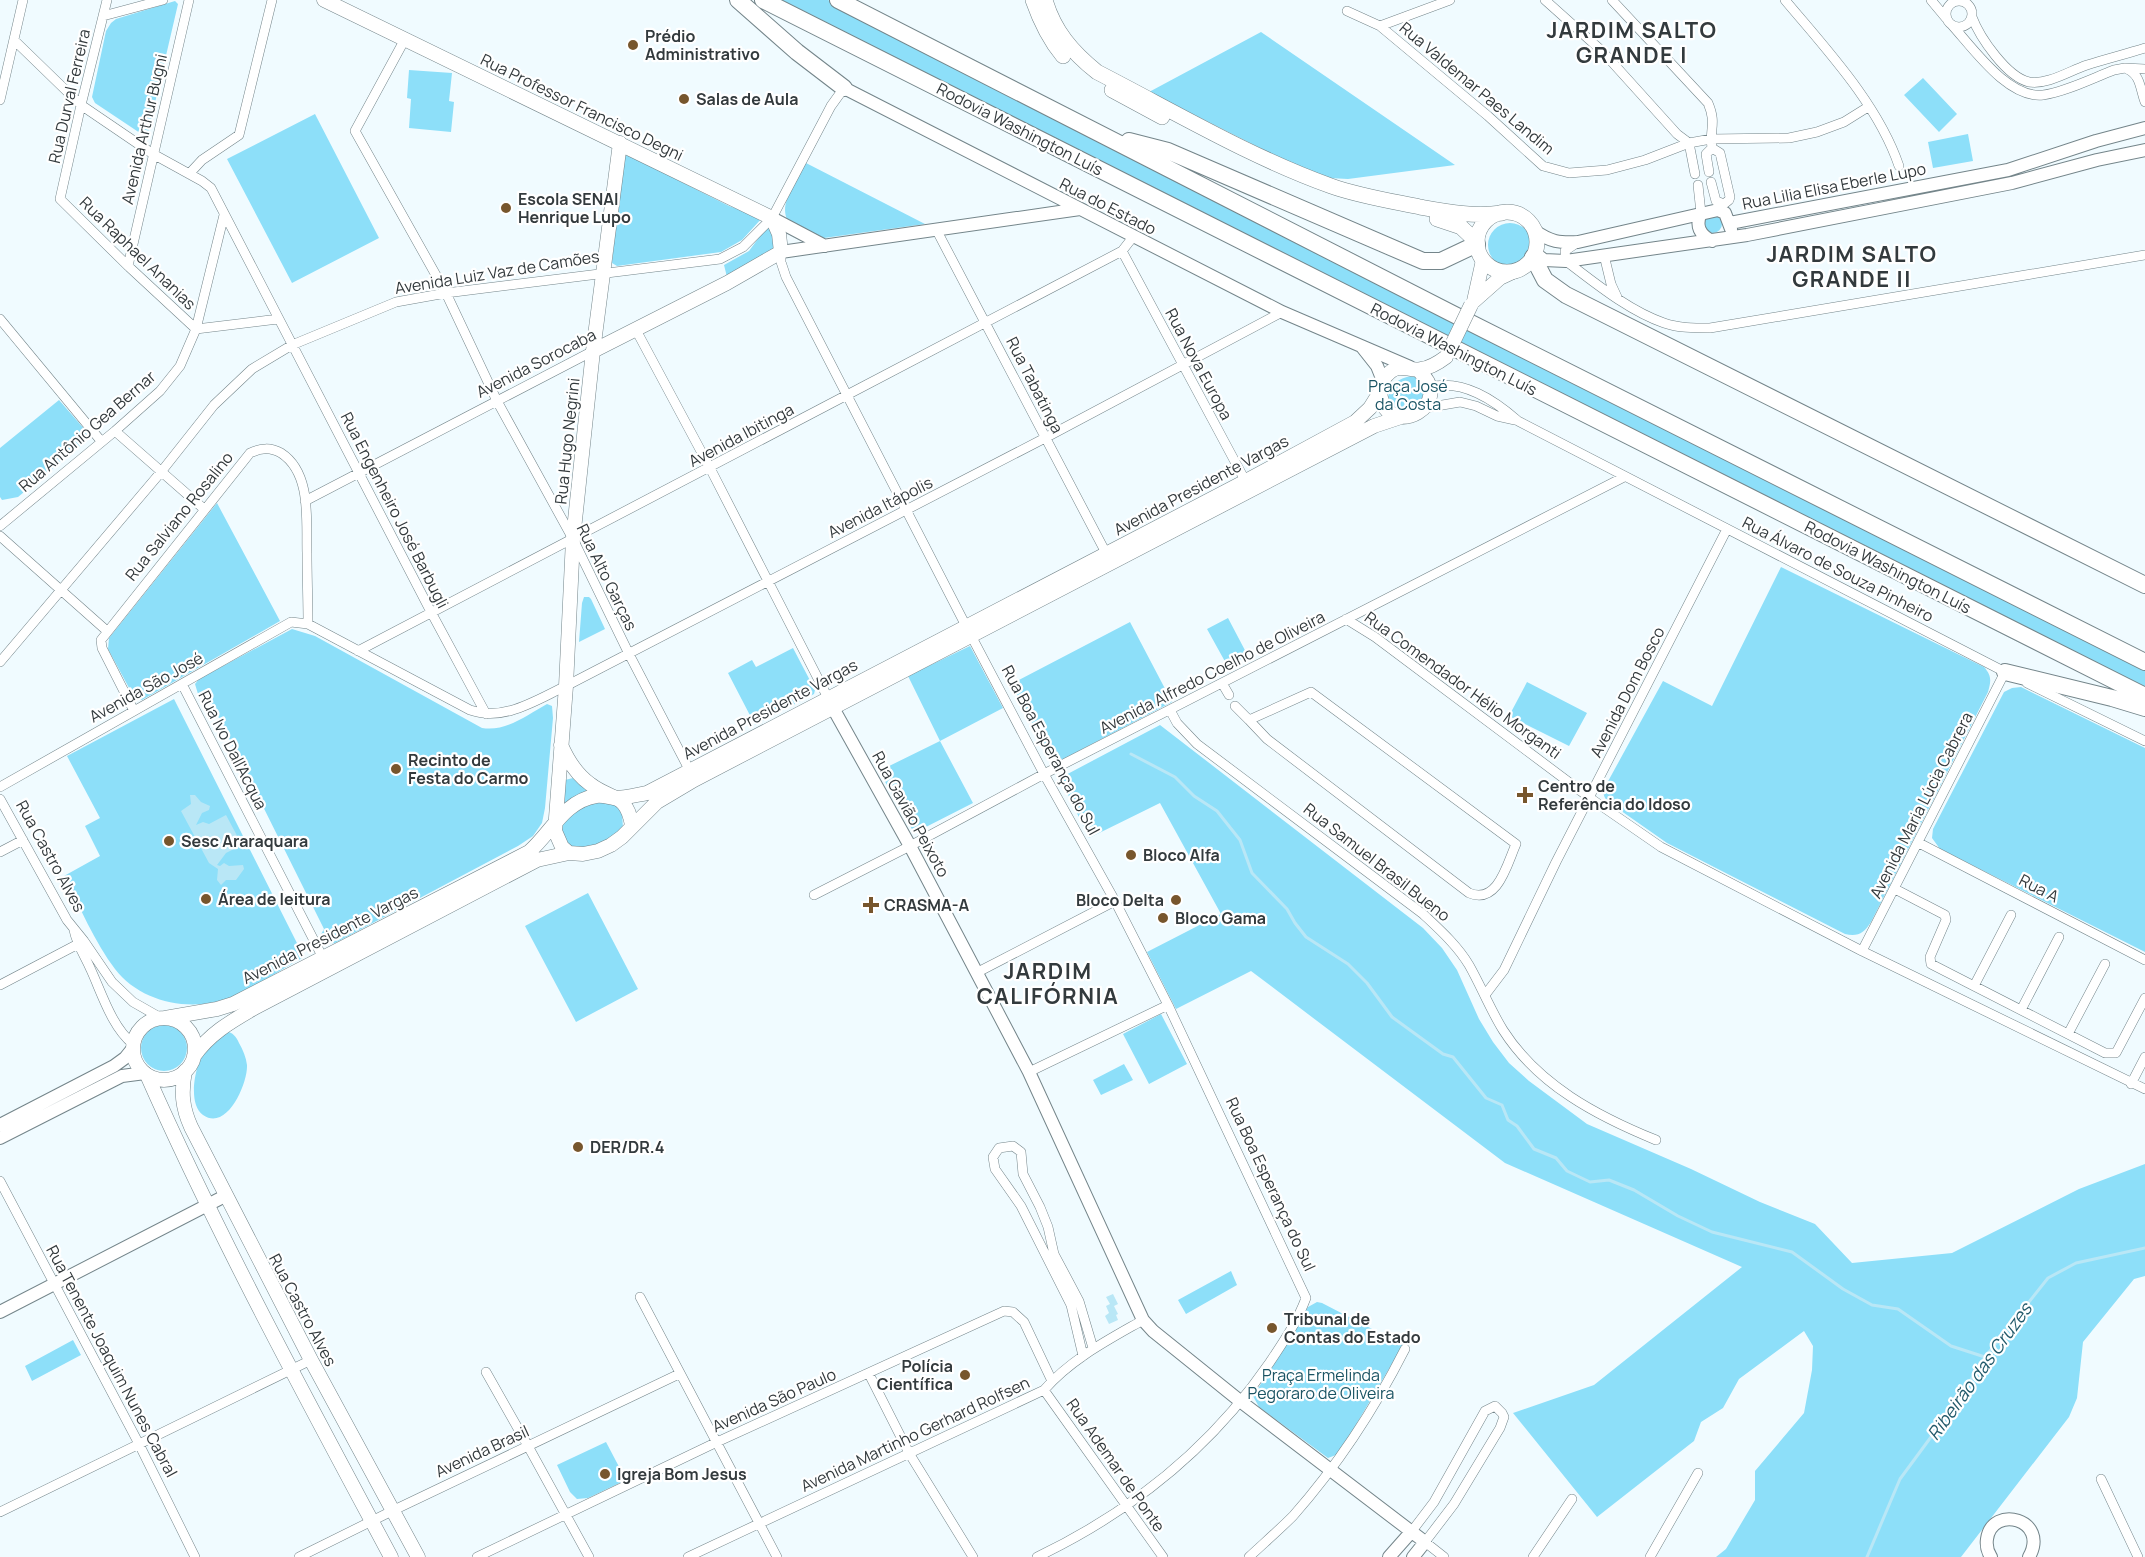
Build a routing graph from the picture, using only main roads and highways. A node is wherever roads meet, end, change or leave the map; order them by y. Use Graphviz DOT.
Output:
graph roads {
  1 [pos="324,0"];
  2 [pos="738,0"];
  3 [pos="763,0"];
  4 [pos="838,0"];
  5 [pos="1033,0"];
  6 [pos="1045,0"];
  7 [pos="844,88"];
  8 [pos="1096,132"];
  9 [pos="620,143"];
  10 [pos="1502,213"];
  11 [pos="772,218"];
  12 [pos="1477,243"];
  13 [pos="781,252"];
  14 [pos="1534,255"];
  15 [pos="1483,260"];
  16 [pos="1515,271"];
  17 [pos="1473,303"];
  18 [pos="596,331"];
  19 [pos="611,343"];
  20 [pos="593,351"];
  21 [pos="1447,355"];
  22 [pos="1414,369"];
  23 [pos="1430,385"];
  24 [pos="1381,386"];
  25 [pos="1401,417"];
  26 [pos="1248,485"];
  27 [pos="2145,585"];
  28 [pos="969,631"];
  29 [pos="2145,662"];
  30 [pos="2005,672"];
  31 [pos="2145,696"];
  32 [pos="2145,708"];
  33 [pos="560,743"];
  34 [pos="692,775"];
  35 [pos="616,798"];
  36 [pos="555,822"];
  37 [pos="632,825"];
  38 [pos="569,853"];
  39 [pos="163,1018"];
  40 [pos="194,1056"];
  41 [pos="185,1071"];
  42 [pos="146,1074"];
  43 [pos="391,1557"];
  44 [pos="418,1557"];
  1 -- 9 [label="main road, Rua Professor Francisco Degni"];
  2 -- 7 [label="highway"];
  3 -- 31 [label="highway, Rodovia Washington Luís"];
  4 -- 8 [label="highway, Rodovia Washington Luís"];
  5 -- 12 [label="highway"];
  6 -- 10 [label="highway"];
  8 -- 12 [label="highway"];
  8 -- 29 [label="highway, Rodovia Washington Luís"];
  9 -- 11 [label="main road, Rua Professor Francisco Degni"];
  9 -- 18 [label="main road, Rua Hugo Negrini"];
  10 -- 12 [label="highway"];
  10 -- 14 [label="highway"];
  11 -- 13 [label="main road, Rua Boa Esperança do Sul"];
  12 -- 15 [label="highway"];
  13 -- 19 [label="main road, Avenida Sorocaba"];
  14 -- 16 [label="highway"];
  14 -- 27 [label="highway"];
  15 -- 16 [label="highway"];
  15 -- 17 [label="main road"];
  16 -- 17 [label="main road"];
  17 -- 21 [label="main road, bridge"];
  18 -- 19 [label="main road"];
  18 -- 20 [label="main road, Rua Hugo Negrini"];
  19 -- 20 [label="main road, Avenida Sorocaba"];
  20 -- 33 [label="main road, Rua Hugo Negrini"];
  21 -- 22 [label="main road"];
  21 -- 23 [label="main road"];
  22 -- 23 [label="main road"];
  22 -- 24 [label="main road"];
  23 -- 25 [label="main road"];
  24 -- 25 [label="main road"];
  24 -- 26 [label="main road, Avenida Presidente Vargas"];
  25 -- 26 [label="main road, Avenida Presidente Vargas"];
  26 -- 28 [label="main road, Avenida Presidente Vargas"];
  26 -- 28 [label="main road, Avenida Presidente Vargas"];
  28 -- 34 [label="main road, Avenida Presidente Vargas"];
  30 -- 32 [label="highway"];
  33 -- 35 [label="main road"];
  33 -- 36 [label="main road, Rua Hugo Negrini"];
  34 -- 35 [label="main road, Avenida Presidente Vargas"];
  34 -- 37 [label="main road, Avenida Presidente Vargas"];
  35 -- 36 [label="main road, Avenida Presidente Vargas"];
  35 -- 37 [label="main road"];
  36 -- 38 [label="main road"];
  36 -- 39 [label="main road, Avenida Presidente Vargas"];
  37 -- 38 [label="main road, Avenida Presidente Vargas"];
  38 -- 40 [label="main road, Avenida Presidente Vargas"];
  39 -- 40 [label="main road"];
  39 -- 42 [label="main road"];
  40 -- 41 [label="main road"];
  41 -- 42 [label="main road"];
  41 -- 44 [label="main road, Rua Castro Alves"];
  42 -- 43 [label="main road"];
}
